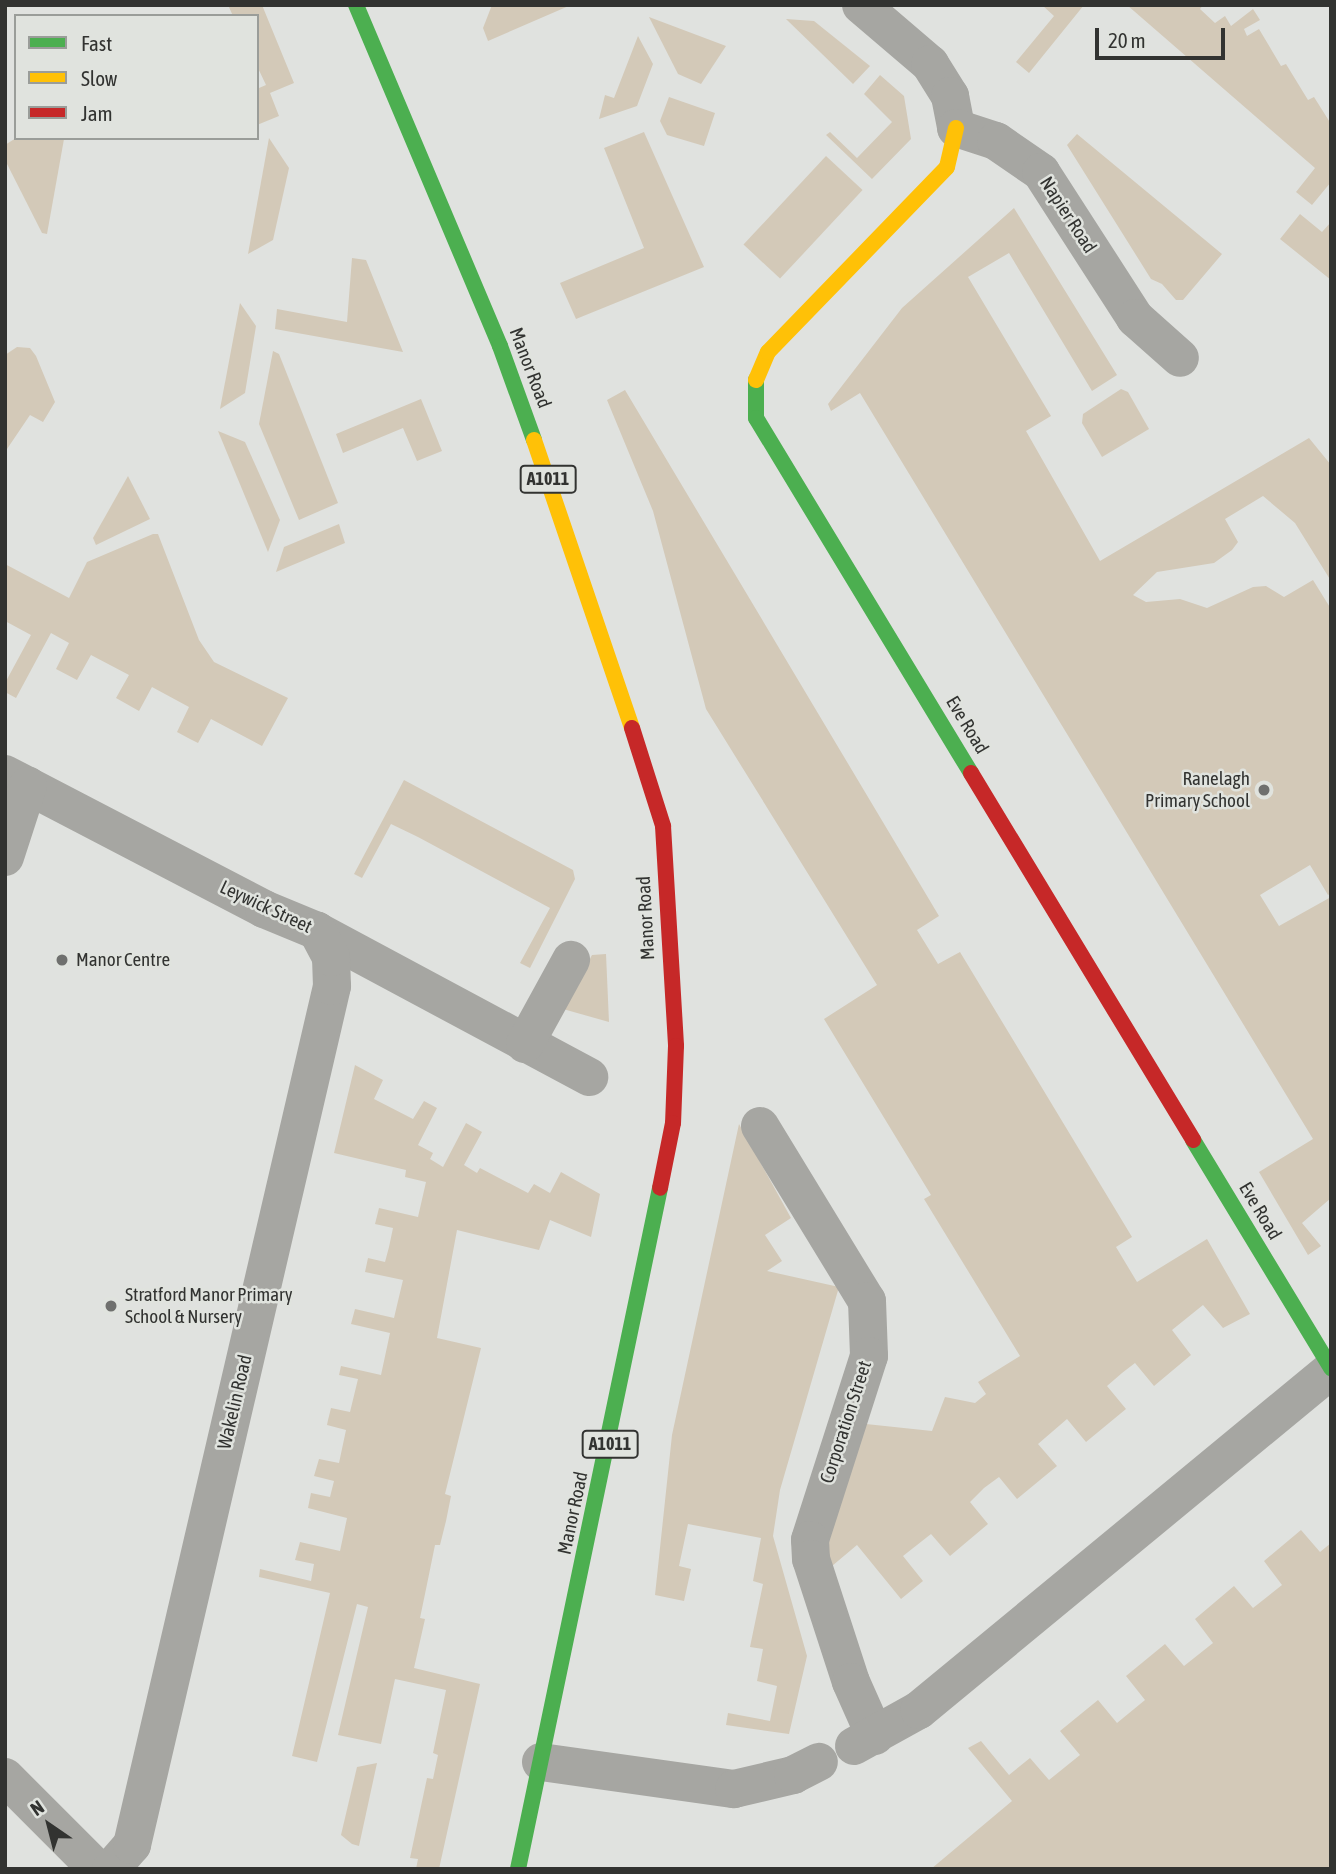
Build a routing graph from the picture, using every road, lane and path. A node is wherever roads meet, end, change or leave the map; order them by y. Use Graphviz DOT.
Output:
graph roads {
  1 [pos="356,5"];
  2 [pos="861,5"];
  3 [pos="956,128"];
  4 [pos="1180,358"];
  5 [pos="16,780"];
  6 [pos="5,858"];
  7 [pos="317,931"];
  8 [pos="571,960"];
  9 [pos="524,1044"];
  10 [pos="589,1077"];
  11 [pos="760,1126"];
  12 [pos="1331,1369"];
  13 [pos="849,1748"];
  14 [pos="541,1762"];
  15 [pos="5,1777"];
  16 [pos="97,1869"];
  17 [pos="111,1869"];
  18 [pos="518,1869"];
  1 -- 14 [label="main road, Manor Road / A1011"];
  2 -- 3 [label="street"];
  3 -- 4 [label="street, Napier Road"];
  3 -- 12 [label="main road, Eve Road"];
  5 -- 6 [label="street"];
  5 -- 7 [label="street, Leywick Street"];
  7 -- 9 [label="street, Leywick Street"];
  7 -- 17 [label="street, Wakelin Road"];
  8 -- 9 [label="street"];
  9 -- 10 [label="street, Leywick Street"];
  11 -- 13 [label="street, Corporation Street"];
  12 -- 13 [label="street"];
  13 -- 14 [label="street"];
  14 -- 18 [label="main road, Manor Road / A1011"];
  15 -- 16 [label="street"];
}
